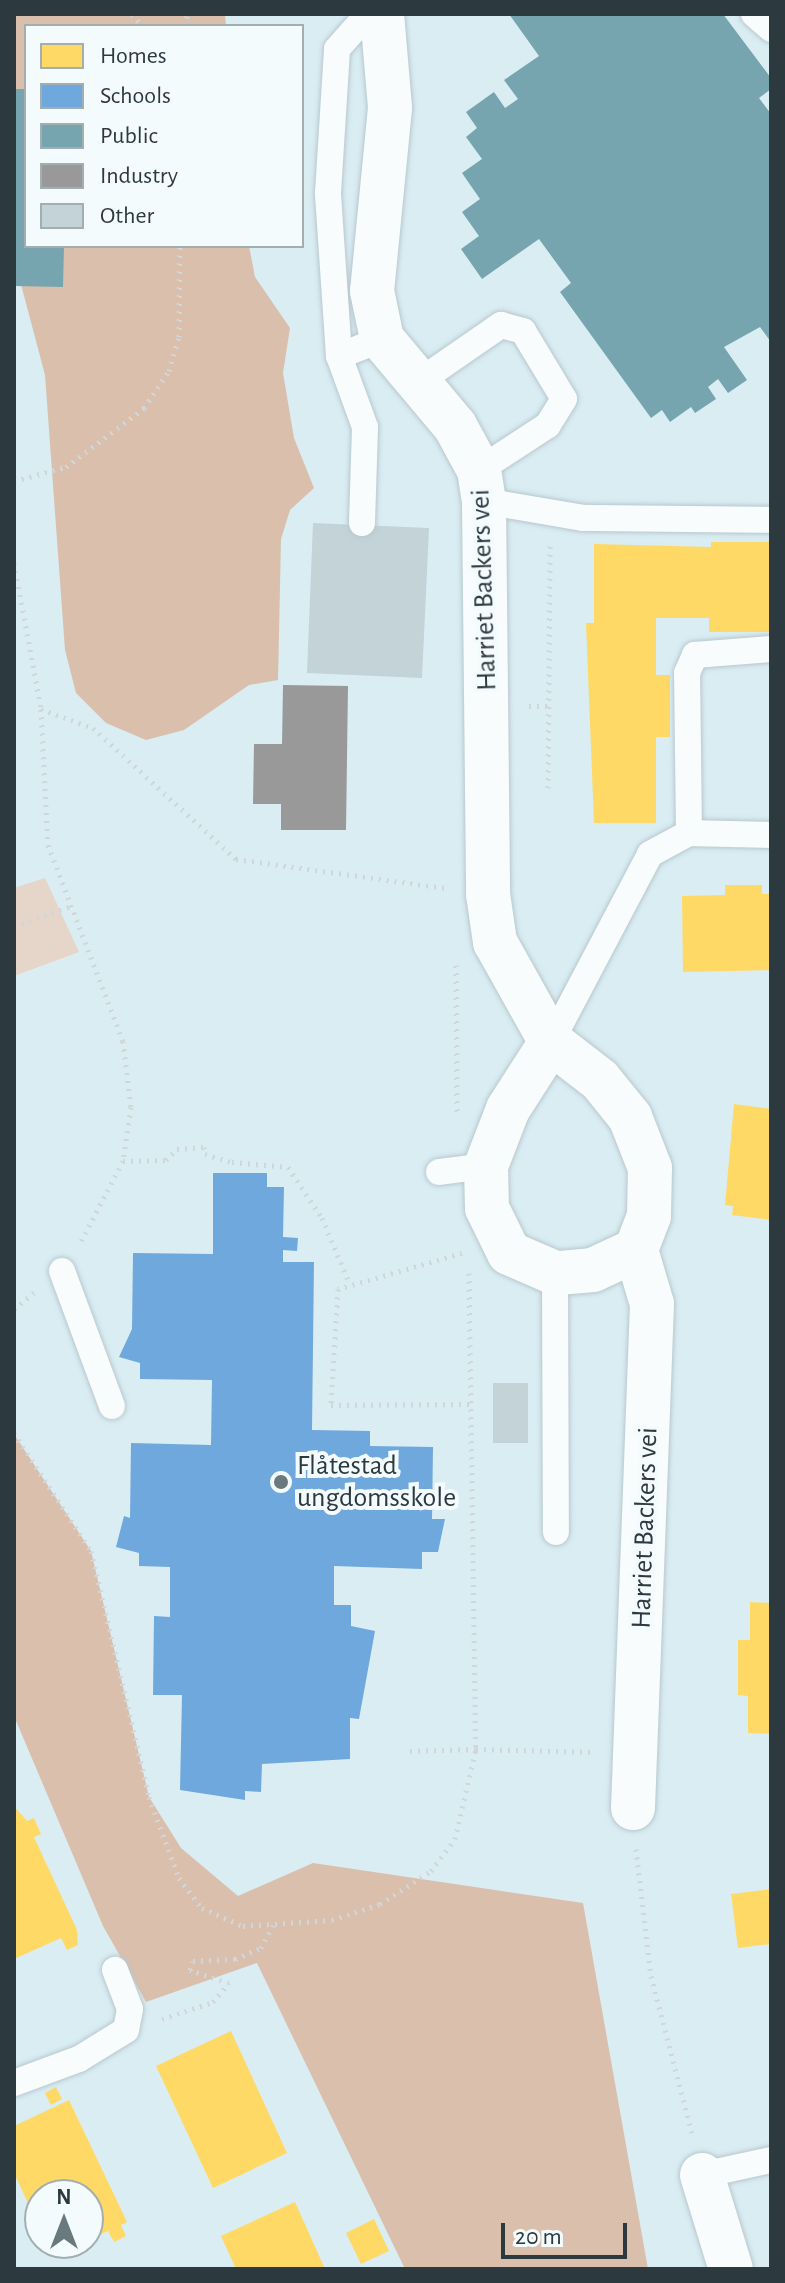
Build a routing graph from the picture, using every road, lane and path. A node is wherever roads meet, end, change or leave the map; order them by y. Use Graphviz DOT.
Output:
graph roads {
  1 [pos="368,14"];
  2 [pos="382,14"];
  3 [pos="754,14"];
  4 [pos="771,29"];
  5 [pos="180,248"];
  6 [pos="382,339"];
  7 [pos="339,356"];
  8 [pos="414,385"];
  9 [pos="14,481"];
  10 [pos="482,486"];
  11 [pos="550,511"];
  12 [pos="771,520"];
  13 [pos="362,523"];
  14 [pos="14,563"];
  15 [pos="771,649"];
  16 [pos="41,709"];
  17 [pos="548,788"];
  18 [pos="689,833"];
  19 [pos="771,835"];
  20 [pos="488,894"];
  21 [pos="71,906"];
  22 [pos="14,926"];
  23 [pos="455,952"];
  24 [pos="551,1042"];
  25 [pos="123,1161"];
  26 [pos="461,1169"];
  27 [pos="465,1244"];
  28 [pos="636,1250"];
  29 [pos="467,1252"];
  30 [pos="62,1271"];
  31 [pos="555,1273"];
  32 [pos="348,1280"];
  33 [pos="14,1309"];
  34 [pos="474,1404"];
  35 [pos="112,1406"];
  36 [pos="14,1433"];
  37 [pos="556,1532"];
  38 [pos="476,1749"];
  39 [pos="407,1751"];
  40 [pos="631,1752"];
  41 [pos="633,1808"];
  42 [pos="274,1924"];
  43 [pos="115,1970"];
  44 [pos="126,2030"];
  45 [pos="14,2083"];
  46 [pos="771,2160"];
  47 [pos="702,2175"];
  48 [pos="731,2269"];
  1 -- 7 [label="lane"];
  2 -- 6 [label="street, Harriet Backers vei"];
  3 -- 4 [label="lane"];
  5 -- 9 [label="path"];
  6 -- 7 [label="lane"];
  6 -- 8 [label="street, Harriet Backers vei"];
  7 -- 13 [label="lane"];
  8 -- 10 [label="street, Harriet Backers vei"];
  8 -- 10 [label="lane"];
  10 -- 11 [label="lane"];
  10 -- 20 [label="street, Harriet Backers vei"];
  11 -- 12 [label="lane"];
  11 -- 17 [label="path"];
  14 -- 16 [label="path"];
  15 -- 18 [label="lane"];
  16 -- 20 [label="path"];
  16 -- 21 [label="path"];
  18 -- 19 [label="lane"];
  18 -- 24 [label="lane"];
  20 -- 24 [label="street, Harriet Backers vei"];
  21 -- 22 [label="path"];
  21 -- 25 [label="path"];
  23 -- 26 [label="path"];
  24 -- 26 [label="street"];
  24 -- 28 [label="street, Harriet Backers vei"];
  25 -- 30 [label="path"];
  25 -- 32 [label="path"];
  26 -- 31 [label="street"];
  27 -- 29 [label="path"];
  28 -- 31 [label="street"];
  28 -- 40 [label="street, Harriet Backers vei"];
  29 -- 32 [label="path"];
  29 -- 34 [label="path"];
  30 -- 33 [label="path"];
  30 -- 35 [label="lane"];
  31 -- 37 [label="lane"];
  32 -- 34 [label="path"];
  34 -- 38 [label="path"];
  36 -- 42 [label="path"];
  38 -- 39 [label="path"];
  38 -- 40 [label="path"];
  38 -- 42 [label="path"];
  40 -- 41 [label="street, Harriet Backers vei"];
  41 -- 47 [label="path"];
  42 -- 44 [label="path"];
  43 -- 44 [label="lane"];
  44 -- 45 [label="lane"];
  46 -- 47 [label="lane"];
  47 -- 48 [label="street"];
}
